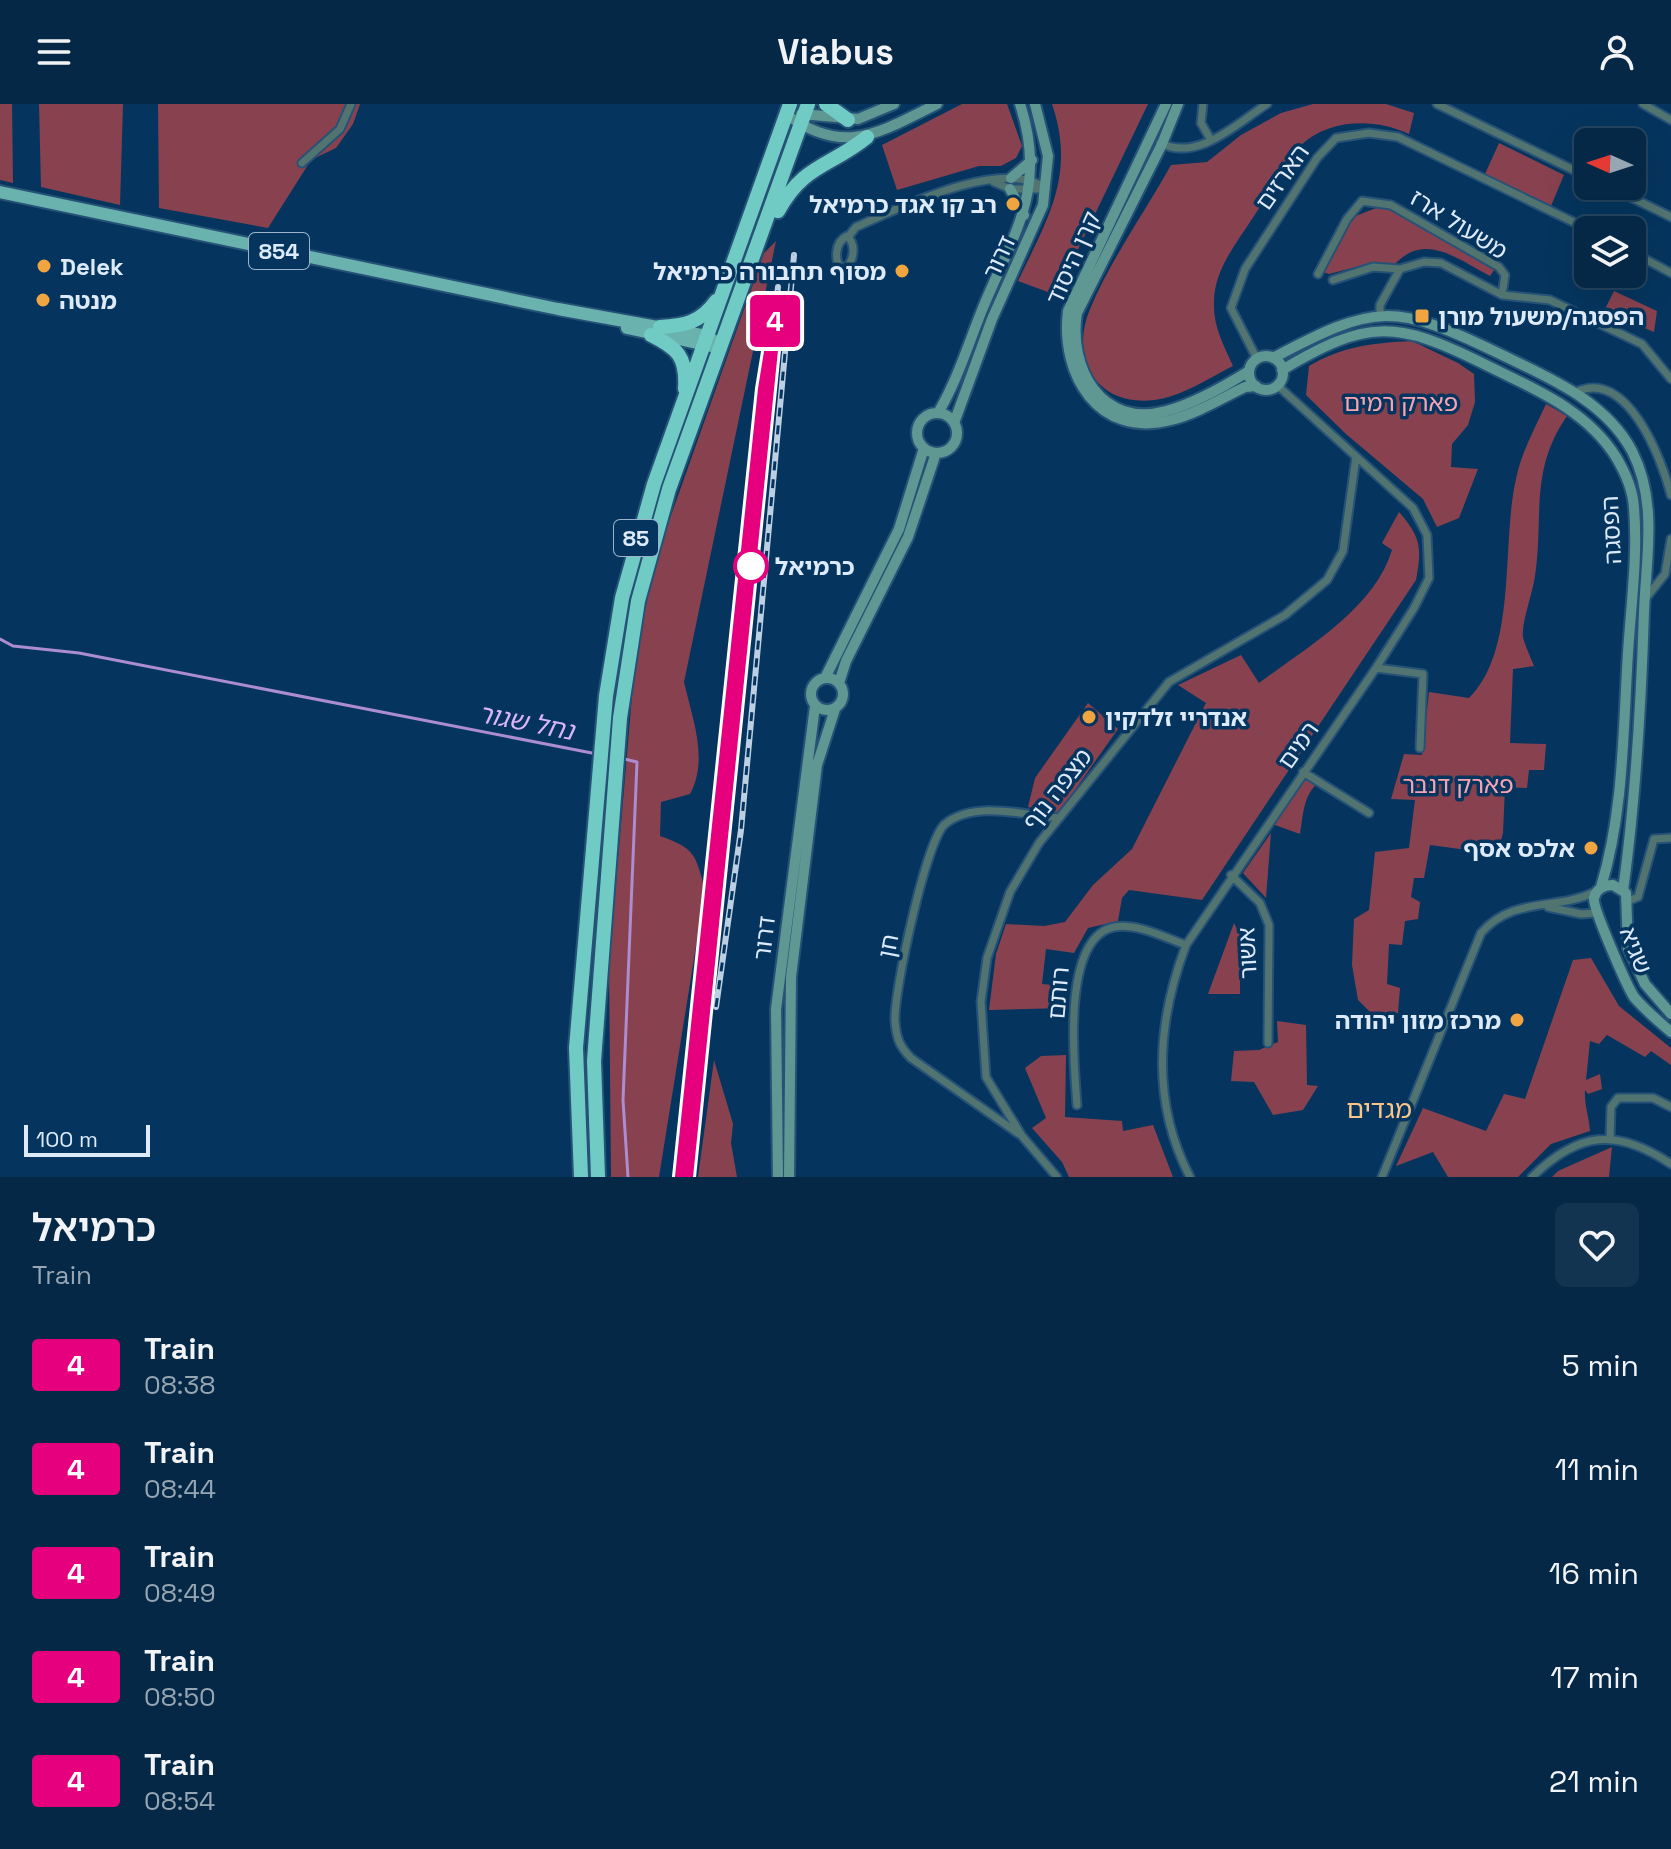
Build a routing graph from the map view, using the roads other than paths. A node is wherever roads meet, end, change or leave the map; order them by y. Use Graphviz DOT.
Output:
graph roads {
  1 [pos="351,104"];
  2 [pos="826,104"];
  3 [pos="894,104"];
  4 [pos="937,104"];
  5 [pos="1020,104"];
  6 [pos="1166,104"];
  7 [pos="1178,104"];
  8 [pos="1203,104"];
  9 [pos="1267,104"];
  10 [pos="1437,104"];
  11 [pos="1643,104"];
  12 [pos="1035,105"];
  13 [pos="789,109"];
  14 [pos="805,114"];
  15 [pos="848,120"];
  16 [pos="1671,120"];
  17 [pos="867,137"];
  18 [pos="1211,140"];
  19 [pos="1157,142"];
  20 [pos="1032,160"];
  21 [pos="302,163"];
  22 [pos="1574,170"];
  23 [pos="1011,184"];
  24 [pos="1031,186"];
  25 [pos="1046,189"];
  26 [pos="0,192"];
  27 [pos="1636,200"];
  28 [pos="1024,215"];
  29 [pos="1671,217"];
  30 [pos="1574,222"];
  31 [pos="848,237"];
  32 [pos="756,250"];
  33 [pos="1646,260"];
  34 [pos="1400,269"];
  35 [pos="1671,273"];
  36 [pos="1318,274"];
  37 [pos="1333,280"];
  38 [pos="727,284"];
  39 [pos="1502,295"];
  40 [pos="1380,315"];
  41 [pos="1380,329"];
  42 [pos="655,331"];
  43 [pos="706,341"];
  44 [pos="721,346"];
  45 [pos="1273,358"];
  46 [pos="970,359"];
  47 [pos="1257,359"];
  48 [pos="1282,370"];
  49 [pos="1249,371"];
  50 [pos="1671,379"];
  51 [pos="1277,385"];
  52 [pos="1256,386"];
  53 [pos="1576,392"];
  54 [pos="685,397"];
  55 [pos="938,413"];
  56 [pos="954,423"];
  57 [pos="924,448"];
  58 [pos="936,453"];
  59 [pos="1356,457"];
  60 [pos="1671,495"];
  61 [pos="1671,539"];
  62 [pos="1631,599"];
  63 [pos="1645,599"];
  64 [pos="1376,668"];
  65 [pos="825,678"];
  66 [pos="839,683"];
  67 [pos="815,706"];
  68 [pos="835,709"];
  69 [pos="1420,748"];
  70 [pos="609,757"];
  71 [pos="1303,772"];
  72 [pos="1369,813"];
  73 [pos="1059,818"];
  74 [pos="1671,838"];
  75 [pos="1231,875"];
  76 [pos="1599,889"];
  77 [pos="1623,890"];
  78 [pos="1546,906"];
  79 [pos="1627,907"];
  80 [pos="1598,914"];
  81 [pos="1186,945"];
  82 [pos="1671,1014"];
  83 [pos="1671,1032"];
  84 [pos="1268,1043"];
  85 [pos="1077,1105"];
  86 [pos="1671,1107"];
  87 [pos="1022,1136"];
  88 [pos="1610,1138"];
  89 [pos="1671,1164"];
  90 [pos="581,1177"];
  91 [pos="598,1177"];
  92 [pos="778,1177"];
  93 [pos="789,1177"];
  94 [pos="1057,1177"];
  95 [pos="1190,1177"];
  96 [pos="1382,1177"];
  97 [pos="1532,1177"];
  1 -- 21 [label="street"];
  2 -- 15 [label="highway"];
  3 -- 15 [label="street"];
  4 -- 17 [label="street"];
  5 -- 20 [label="street, דרור"];
  6 -- 19 [label="street, קרן היסוד"];
  7 -- 19 [label="street, קרן היסוד"];
  8 -- 18 [label="street"];
  9 -- 18 [label="street"];
  10 -- 22 [label="street"];
  11 -- 16 [label="street"];
  12 -- 25 [label="street, דרור"];
  13 -- 14 [label="street"];
  13 -- 38 [label="highway, 85"];
  14 -- 15 [label="street"];
  14 -- 17 [label="street"];
  14 -- 32 [label="highway, 85"];
  17 -- 32 [label="highway"];
  18 -- 19 [label="street"];
  19 -- 49 [label="street, קרן היסוד"];
  19 -- 52 [label="street, קרן היסוד"];
  20 -- 23 [label="street"];
  20 -- 24 [label="street, דרור"];
  23 -- 24 [label="street"];
  23 -- 28 [label="street"];
  23 -- 31 [label="street"];
  24 -- 25 [label="street"];
  24 -- 28 [label="street, דרור"];
  25 -- 46 [label="street, דרור"];
  26 -- 42 [label="main road, 854"];
  27 -- 29 [label="street"];
  28 -- 46 [label="street, דרור"];
  30 -- 47 [label="street, הארזים"];
  32 -- 44 [label="highway, 85"];
  33 -- 35 [label="street"];
  34 -- 37 [label="street"];
  34 -- 39 [label="street"];
  34 -- 40 [label="street"];
  36 -- 39 [label="street, משעול ארז"];
  38 -- 42 [label="highway"];
  38 -- 43 [label="highway, 85"];
  39 -- 50 [label="street"];
  40 -- 41 [label="street"];
  40 -- 45 [label="street, הפסגה"];
  40 -- 53 [label="street, הפסגה"];
  41 -- 48 [label="street, הפסגה"];
  41 -- 62 [label="street, הפסגה"];
  42 -- 43 [label="main road, 854"];
  42 -- 54 [label="highway"];
  43 -- 44 [label="main road, 854"];
  43 -- 54 [label="highway, 85"];
  44 -- 70 [label="highway, 85"];
  45 -- 47 [label="street"];
  45 -- 48 [label="street"];
  46 -- 55 [label="street, דרור"];
  46 -- 56 [label="street, דרור"];
  47 -- 49 [label="street"];
  48 -- 51 [label="street"];
  49 -- 52 [label="street"];
  51 -- 52 [label="street"];
  51 -- 59 [label="street, רמים"];
  53 -- 60 [label="street, הפסגה"];
  53 -- 63 [label="street, הפסגה"];
  54 -- 70 [label="highway, 85"];
  55 -- 56 [label="street"];
  55 -- 57 [label="street"];
  56 -- 58 [label="street"];
  57 -- 58 [label="street"];
  57 -- 65 [label="street"];
  58 -- 66 [label="street"];
  59 -- 64 [label="street, רמים"];
  59 -- 73 [label="street, מצפה נוף"];
  61 -- 63 [label="street, הפסגה"];
  62 -- 63 [label="street"];
  62 -- 76 [label="street, הפסגה"];
  63 -- 77 [label="street, הפסגה"];
  64 -- 69 [label="street"];
  64 -- 71 [label="street, רמים"];
  65 -- 66 [label="street"];
  65 -- 67 [label="street"];
  66 -- 68 [label="street"];
  67 -- 68 [label="street"];
  67 -- 92 [label="street, דרור"];
  68 -- 93 [label="street, דרור"];
  70 -- 90 [label="highway, 85"];
  70 -- 91 [label="highway, 85"];
  71 -- 72 [label="street"];
  71 -- 75 [label="street, רמים"];
  73 -- 87 [label="street, מצפה נוף"];
  73 -- 87 [label="street, חן"];
  74 -- 79 [label="street"];
  75 -- 81 [label="street, רמים"];
  75 -- 84 [label="street, אשור"];
  76 -- 77 [label="street"];
  76 -- 78 [label="street"];
  76 -- 80 [label="street"];
  77 -- 79 [label="street"];
  78 -- 80 [label="street"];
  78 -- 96 [label="street"];
  79 -- 80 [label="street"];
  79 -- 82 [label="street, שגיא"];
  80 -- 83 [label="street, שגיא"];
  81 -- 85 [label="street, רותם"];
  81 -- 95 [label="street, רמים"];
  86 -- 88 [label="street"];
  87 -- 94 [label="street, מצפה נוף"];
  88 -- 89 [label="street"];
  88 -- 97 [label="street"];
}
